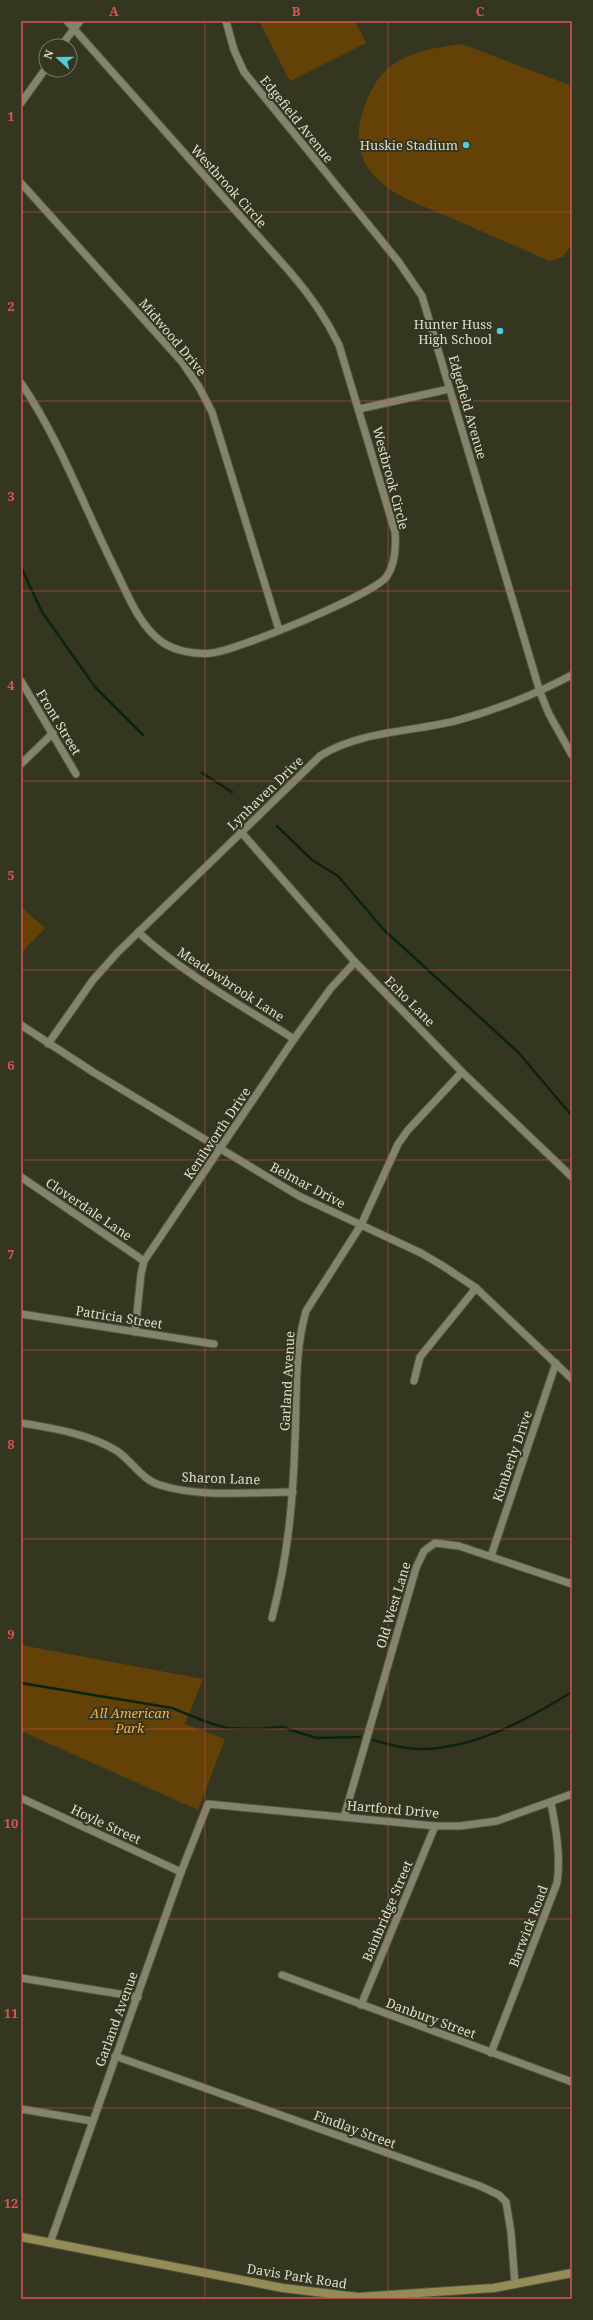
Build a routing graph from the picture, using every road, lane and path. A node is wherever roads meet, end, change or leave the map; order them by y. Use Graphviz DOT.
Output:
graph roads {
  1 [pos="67,21"];
  2 [pos="80,21"];
  3 [pos="226,21"];
  4 [pos="74,28"];
  5 [pos="67,38"];
  6 [pos="39,78"];
  7 [pos="21,103"];
  8 [pos="21,183"];
  9 [pos="21,383"];
  10 [pos="450,389"];
  11 [pos="359,409"];
  12 [pos="279,630"];
  13 [pos="572,675"];
  14 [pos="21,681"];
  15 [pos="540,692"];
  16 [pos="53,734"];
  17 [pos="572,755"];
  18 [pos="21,764"];
  19 [pos="76,774"];
  20 [pos="241,832"];
  21 [pos="138,932"];
  22 [pos="355,962"];
  23 [pos="21,1025"];
  24 [pos="294,1039"];
  25 [pos="48,1044"];
  26 [pos="462,1072"];
  27 [pos="222,1149"];
  28 [pos="21,1177"];
  29 [pos="572,1177"];
  30 [pos="361,1225"];
  31 [pos="144,1261"];
  32 [pos="476,1288"];
  33 [pos="21,1314"];
  34 [pos="135,1332"];
  35 [pos="214,1344"];
  36 [pos="556,1363"];
  37 [pos="572,1379"];
  38 [pos="414,1381"];
  39 [pos="21,1423"];
  40 [pos="293,1492"];
  41 [pos="491,1556"];
  42 [pos="572,1584"];
  43 [pos="272,1618"];
  44 [pos="572,1794"];
  45 [pos="21,1798"];
  46 [pos="550,1803"];
  47 [pos="208,1804"];
  48 [pos="344,1817"];
  49 [pos="435,1826"];
  50 [pos="181,1872"];
  51 [pos="282,1975"];
  52 [pos="21,1978"];
  53 [pos="138,1997"];
  54 [pos="361,2005"];
  55 [pos="491,2053"];
  56 [pos="115,2056"];
  57 [pos="572,2082"];
  58 [pos="21,2109"];
  59 [pos="92,2121"];
  60 [pos="21,2237"];
  61 [pos="50,2243"];
  62 [pos="572,2273"];
  63 [pos="515,2284"];
  64 [pos="433,2296"];
  1 -- 4 [label="street, Westbrook Circle"];
  2 -- 4 [label="street"];
  3 -- 10 [label="street, Edgefield Avenue"];
  4 -- 5 [label="street"];
  4 -- 11 [label="street, Westbrook Circle"];
  6 -- 7 [label="street"];
  8 -- 12 [label="street, Midwood Drive"];
  9 -- 12 [label="street, Westbrook Circle"];
  10 -- 11 [label="street"];
  10 -- 15 [label="street, Edgefield Avenue"];
  11 -- 12 [label="street, Westbrook Circle"];
  13 -- 15 [label="street, Lynhaven Drive"];
  14 -- 16 [label="street, Front Street"];
  15 -- 17 [label="street, Edgefield Avenue"];
  15 -- 20 [label="street, Lynhaven Drive"];
  16 -- 18 [label="street"];
  16 -- 19 [label="street, Front Street"];
  20 -- 21 [label="street, Lynhaven Drive"];
  20 -- 22 [label="street, Echo Lane"];
  21 -- 24 [label="street, Meadowbrook Lane"];
  21 -- 25 [label="street, Lynhaven Drive"];
  22 -- 24 [label="street, Kenilworth Drive"];
  22 -- 26 [label="street, Echo Lane"];
  23 -- 25 [label="street, Belmar Drive"];
  24 -- 27 [label="street, Kenilworth Drive"];
  25 -- 27 [label="street, Belmar Drive"];
  26 -- 29 [label="street, Echo Lane"];
  26 -- 30 [label="street, Garland Avenue"];
  27 -- 30 [label="street, Belmar Drive"];
  27 -- 31 [label="street, Kenilworth Drive"];
  28 -- 31 [label="street, Cloverdale Lane"];
  30 -- 32 [label="street, Belmar Drive"];
  30 -- 40 [label="street, Garland Avenue"];
  31 -- 34 [label="street, Kenilworth Drive"];
  32 -- 36 [label="street, Belmar Drive"];
  32 -- 38 [label="street"];
  33 -- 34 [label="street, Patricia Street"];
  34 -- 35 [label="street, Patricia Street"];
  36 -- 37 [label="street, Belmar Drive"];
  36 -- 41 [label="street, Kimberly Drive"];
  39 -- 40 [label="street, Sharon Lane"];
  40 -- 43 [label="street, Garland Avenue"];
  41 -- 42 [label="street, Old West Lane"];
  41 -- 48 [label="street, Old West Lane"];
  44 -- 46 [label="street, Hartford Drive"];
  45 -- 50 [label="street, Hoyle Street"];
  46 -- 49 [label="street, Hartford Drive"];
  46 -- 55 [label="street, Barwick Road"];
  47 -- 48 [label="street, Hartford Drive"];
  47 -- 50 [label="street, Garland Avenue"];
  48 -- 49 [label="street, Hartford Drive"];
  49 -- 54 [label="street, Bainbridge Street"];
  50 -- 53 [label="street, Garland Avenue"];
  51 -- 54 [label="street, Danbury Street"];
  52 -- 53 [label="street"];
  53 -- 56 [label="street, Garland Avenue"];
  54 -- 55 [label="street, Danbury Street"];
  55 -- 57 [label="street, Danbury Street"];
  56 -- 59 [label="street, Garland Avenue"];
  56 -- 63 [label="street, Findlay Street"];
  58 -- 59 [label="street"];
  59 -- 61 [label="street, Garland Avenue"];
  60 -- 61 [label="main road, Davis Park Road"];
  61 -- 64 [label="main road, Davis Park Road"];
  62 -- 63 [label="main road, Davis Park Road"];
  63 -- 64 [label="main road, Davis Park Road"];
}
